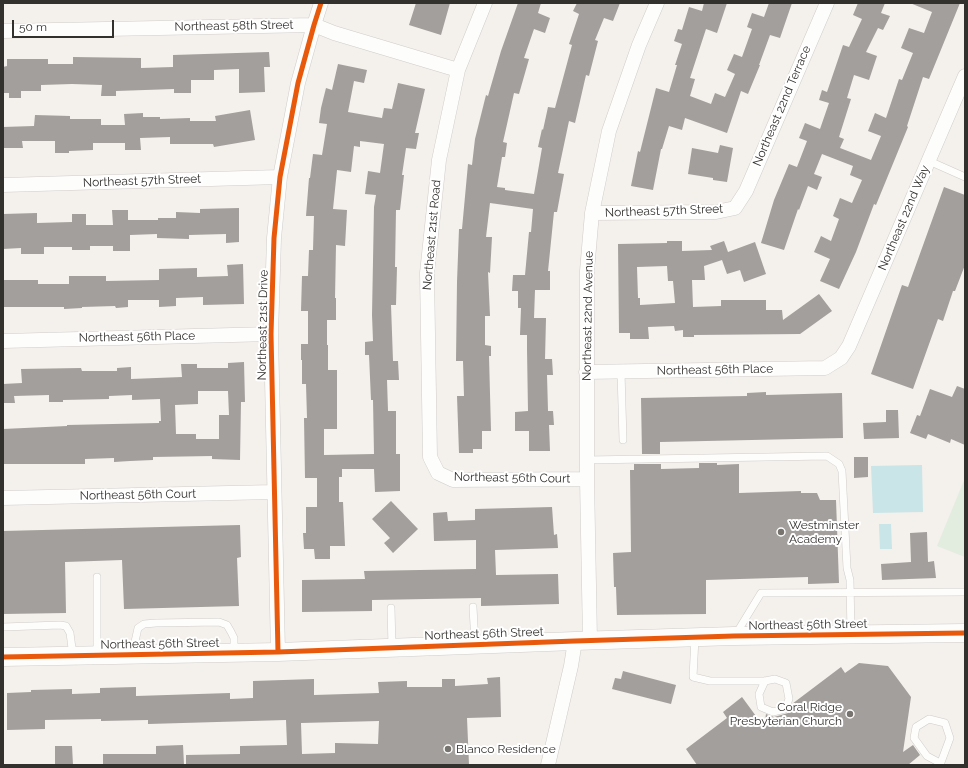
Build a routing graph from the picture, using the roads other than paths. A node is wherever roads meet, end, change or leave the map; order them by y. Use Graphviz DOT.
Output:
graph roads {
  1 [pos="321,3"];
  2 [pos="486,3"];
  3 [pos="657,3"];
  4 [pos="827,3"];
  5 [pos="314,24"];
  6 [pos="3,31"];
  7 [pos="458,70"];
  8 [pos="965,76"];
  9 [pos="928,161"];
  10 [pos="280,177"];
  11 [pos="965,177"];
  12 [pos="3,186"];
  13 [pos="735,208"];
  14 [pos="592,213"];
  15 [pos="271,334"];
  16 [pos="3,340"];
  17 [pos="841,358"];
  18 [pos="586,372"];
  19 [pos="622,372"];
  20 [pos="623,440"];
  21 [pos="586,460"];
  22 [pos="438,473"];
  23 [pos="586,479"];
  24 [pos="274,492"];
  25 [pos="3,498"];
  26 [pos="97,577"];
  27 [pos="851,592"];
  28 [pos="965,592"];
  29 [pos="473,607"];
  30 [pos="391,608"];
  31 [pos="3,627"];
  32 [pos="965,633"];
  33 [pos="851,635"];
  34 [pos="734,636"];
  35 [pos="695,638"];
  36 [pos="582,640"];
  37 [pos="475,644"];
  38 [pos="392,648"];
  39 [pos="278,652"];
  40 [pos="234,653"];
  41 [pos="132,655"];
  42 [pos="73,656"];
  43 [pos="97,656"];
  44 [pos="3,658"];
  45 [pos="764,681"];
  46 [pos="940,764"];
  47 [pos="548,765"];
  1 -- 5 [label="street, Northeast 21st Drive"];
  2 -- 7 [label="street, Northeast 21st Road"];
  3 -- 14 [label="street, Northeast 22nd Avenue"];
  4 -- 13 [label="street, Northeast 22nd Terrace"];
  5 -- 6 [label="street, Northeast 58th Street"];
  5 -- 7 [label="street, Northeast 58th Street"];
  5 -- 10 [label="street, Northeast 21st Drive"];
  7 -- 22 [label="street, Northeast 21st Road"];
  8 -- 9 [label="street, Northeast 22nd Way"];
  9 -- 11 [label="lane"];
  9 -- 17 [label="street, Northeast 22nd Way"];
  10 -- 12 [label="street, Northeast 57th Street"];
  10 -- 15 [label="street, Northeast 21st Drive"];
  13 -- 14 [label="street, Northeast 57th Street"];
  14 -- 18 [label="street, Northeast 22nd Avenue"];
  15 -- 16 [label="street, Northeast 56th Place"];
  15 -- 24 [label="street, Northeast 21st Drive"];
  17 -- 19 [label="street, Northeast 56th Place"];
  18 -- 19 [label="street, Northeast 56th Place"];
  18 -- 21 [label="street, Northeast 22nd Avenue"];
  19 -- 20 [label="lane"];
  21 -- 23 [label="street, Northeast 22nd Avenue"];
  21 -- 27 [label="lane"];
  22 -- 23 [label="street, Northeast 56th Court"];
  23 -- 36 [label="street, Northeast 22nd Avenue"];
  24 -- 25 [label="street, Northeast 56th Court"];
  24 -- 39 [label="street, Northeast 21st Drive"];
  26 -- 43 [label="lane"];
  27 -- 28 [label="lane"];
  27 -- 33 [label="lane"];
  27 -- 34 [label="lane"];
  29 -- 37 [label="lane"];
  30 -- 38 [label="lane"];
  31 -- 42 [label="lane"];
  32 -- 33 [label="street, Northeast 56th Street"];
  33 -- 34 [label="street, Northeast 56th Street"];
  34 -- 35 [label="street, Northeast 56th Street"];
  35 -- 36 [label="street, Northeast 56th Street"];
  35 -- 45 [label="lane"];
  36 -- 37 [label="street, Northeast 56th Street"];
  36 -- 47 [label="street, Northeast 22nd Avenue"];
  37 -- 38 [label="street, Northeast 56th Street"];
  38 -- 39 [label="street, Northeast 56th Street"];
  39 -- 40 [label="street, Northeast 56th Street"];
  40 -- 41 [label="street, Northeast 56th Street"];
  40 -- 41 [label="lane"];
  41 -- 43 [label="street, Northeast 56th Street"];
  42 -- 43 [label="street, Northeast 56th Street"];
  42 -- 44 [label="street, Northeast 56th Street"];
  45 -- 45 [label="lane"];
  46 -- 46 [label="lane"];
}
